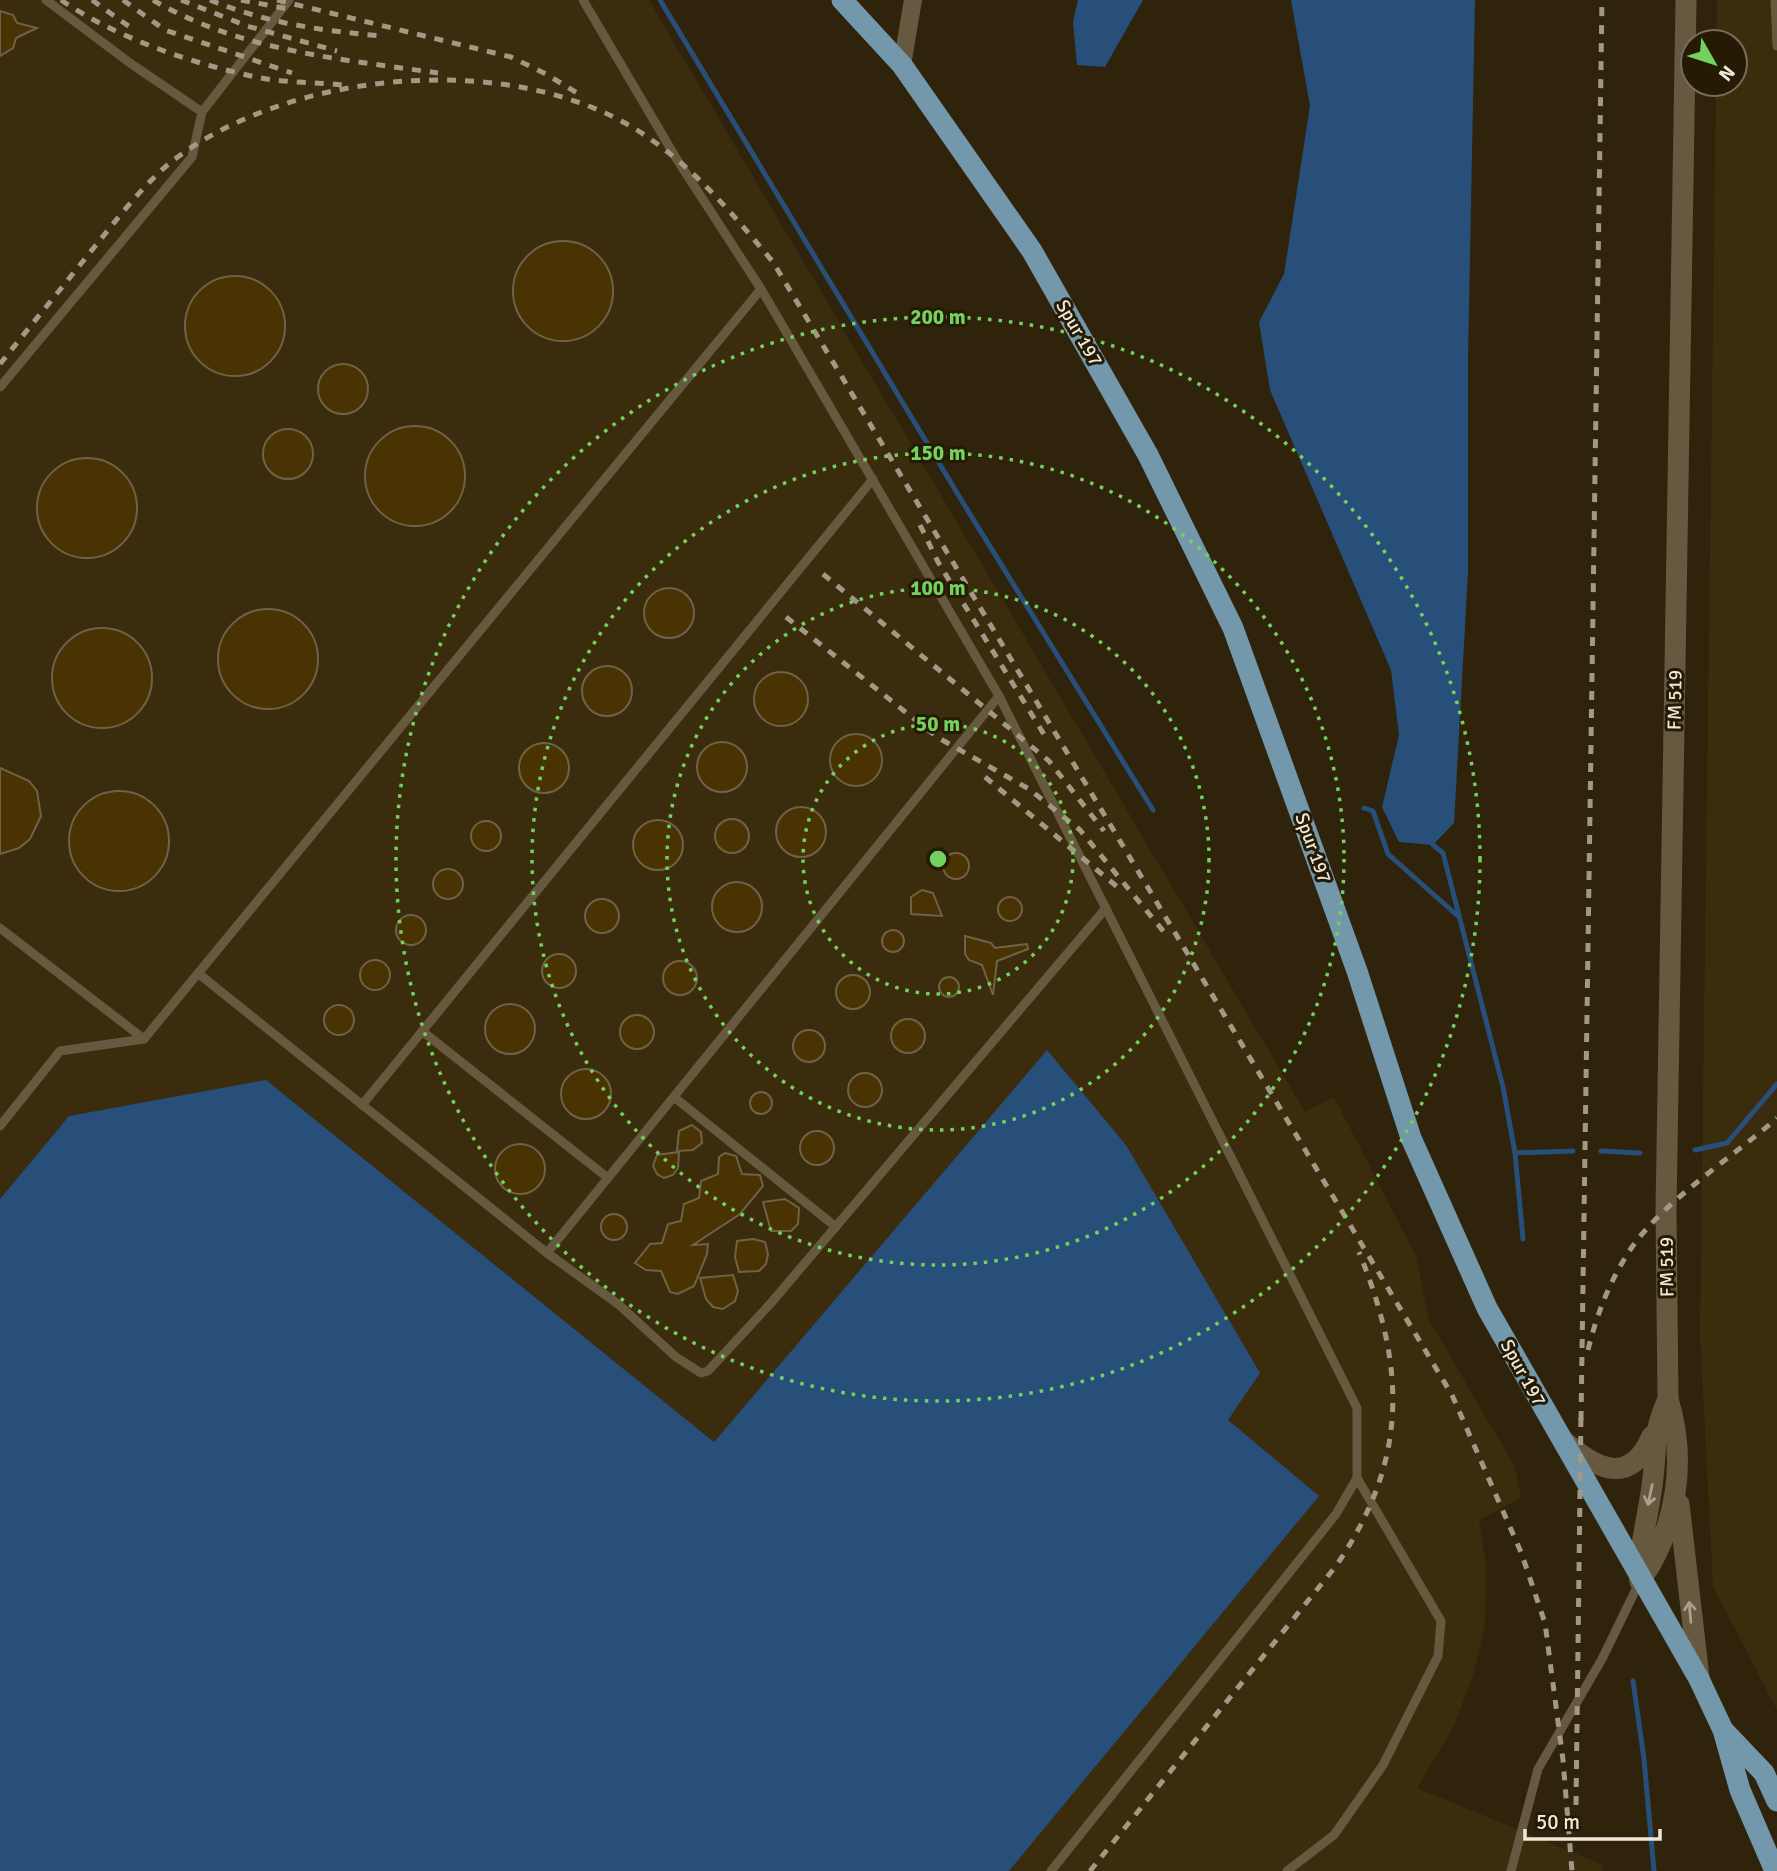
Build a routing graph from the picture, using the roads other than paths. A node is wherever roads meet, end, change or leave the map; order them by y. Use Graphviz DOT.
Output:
graph roads {
  1 [pos="46,0"];
  2 [pos="289,0"];
  3 [pos="583,0"];
  4 [pos="842,0"];
  5 [pos="913,0"];
  6 [pos="1686,0"];
  7 [pos="1774,0"];
  8 [pos="1777,46"];
  9 [pos="902,65"];
  10 [pos="202,112"];
  11 [pos="761,289"];
  12 [pos="0,387"];
  13 [pos="873,479"];
  14 [pos="999,696"];
  15 [pos="1106,908"];
  16 [pos="0,928"];
  17 [pos="199,974"];
  18 [pos="422,1031"];
  19 [pos="144,1039"];
  20 [pos="674,1097"];
  21 [pos="362,1105"];
  22 [pos="0,1125"];
  23 [pos="608,1178"];
  24 [pos="836,1227"];
  25 [pos="547,1253"];
  26 [pos="1668,1399"];
  27 [pos="1656,1427"];
  28 [pos="1557,1435"];
  29 [pos="1357,1478"];
  30 [pos="1677,1486"];
  31 [pos="1640,1581"];
  32 [pos="1699,1679"];
  33 [pos="1723,1730"];
  34 [pos="1777,1801"];
  35 [pos="1051,1871"];
  36 [pos="1287,1871"];
  37 [pos="1511,1871"];
  38 [pos="1775,1871"];
  1 -- 10 [label="lane"];
  2 -- 10 [label="lane"];
  3 -- 11 [label="lane"];
  4 -- 9 [label="main road, Spur 197"];
  5 -- 9 [label="street"];
  6 -- 26 [label="main road, FM 519 / FM 519"];
  7 -- 8 [label="lane"];
  9 -- 28 [label="main road, Spur 197"];
  10 -- 12 [label="lane"];
  11 -- 13 [label="lane"];
  11 -- 17 [label="lane"];
  13 -- 14 [label="lane"];
  13 -- 18 [label="lane"];
  14 -- 15 [label="lane"];
  14 -- 20 [label="lane"];
  15 -- 24 [label="lane"];
  15 -- 29 [label="lane"];
  16 -- 19 [label="lane"];
  17 -- 19 [label="lane"];
  17 -- 21 [label="lane"];
  18 -- 21 [label="lane"];
  18 -- 23 [label="lane"];
  19 -- 22 [label="lane"];
  20 -- 23 [label="lane"];
  20 -- 24 [label="lane"];
  21 -- 25 [label="lane"];
  23 -- 25 [label="lane"];
  24 -- 25 [label="lane"];
  26 -- 27 [label="main road, FM 519 / FM 519"];
  26 -- 30 [label="main road, FM 519 / FM 519"];
  27 -- 28 [label="main road"];
  27 -- 31 [label="main road, FM 519 / FM 519, one-way"];
  28 -- 31 [label="main road, Spur 197"];
  29 -- 35 [label="lane"];
  29 -- 36 [label="lane"];
  30 -- 31 [label="main road, FM 519 / FM 519"];
  32 -- 30 [label="main road, one-way"];
  31 -- 32 [label="main road, Spur 197"];
  31 -- 37 [label="lane"];
  32 -- 33 [label="main road, Spur 197"];
  33 -- 34 [label="main road"];
  33 -- 38 [label="main road"];
}
